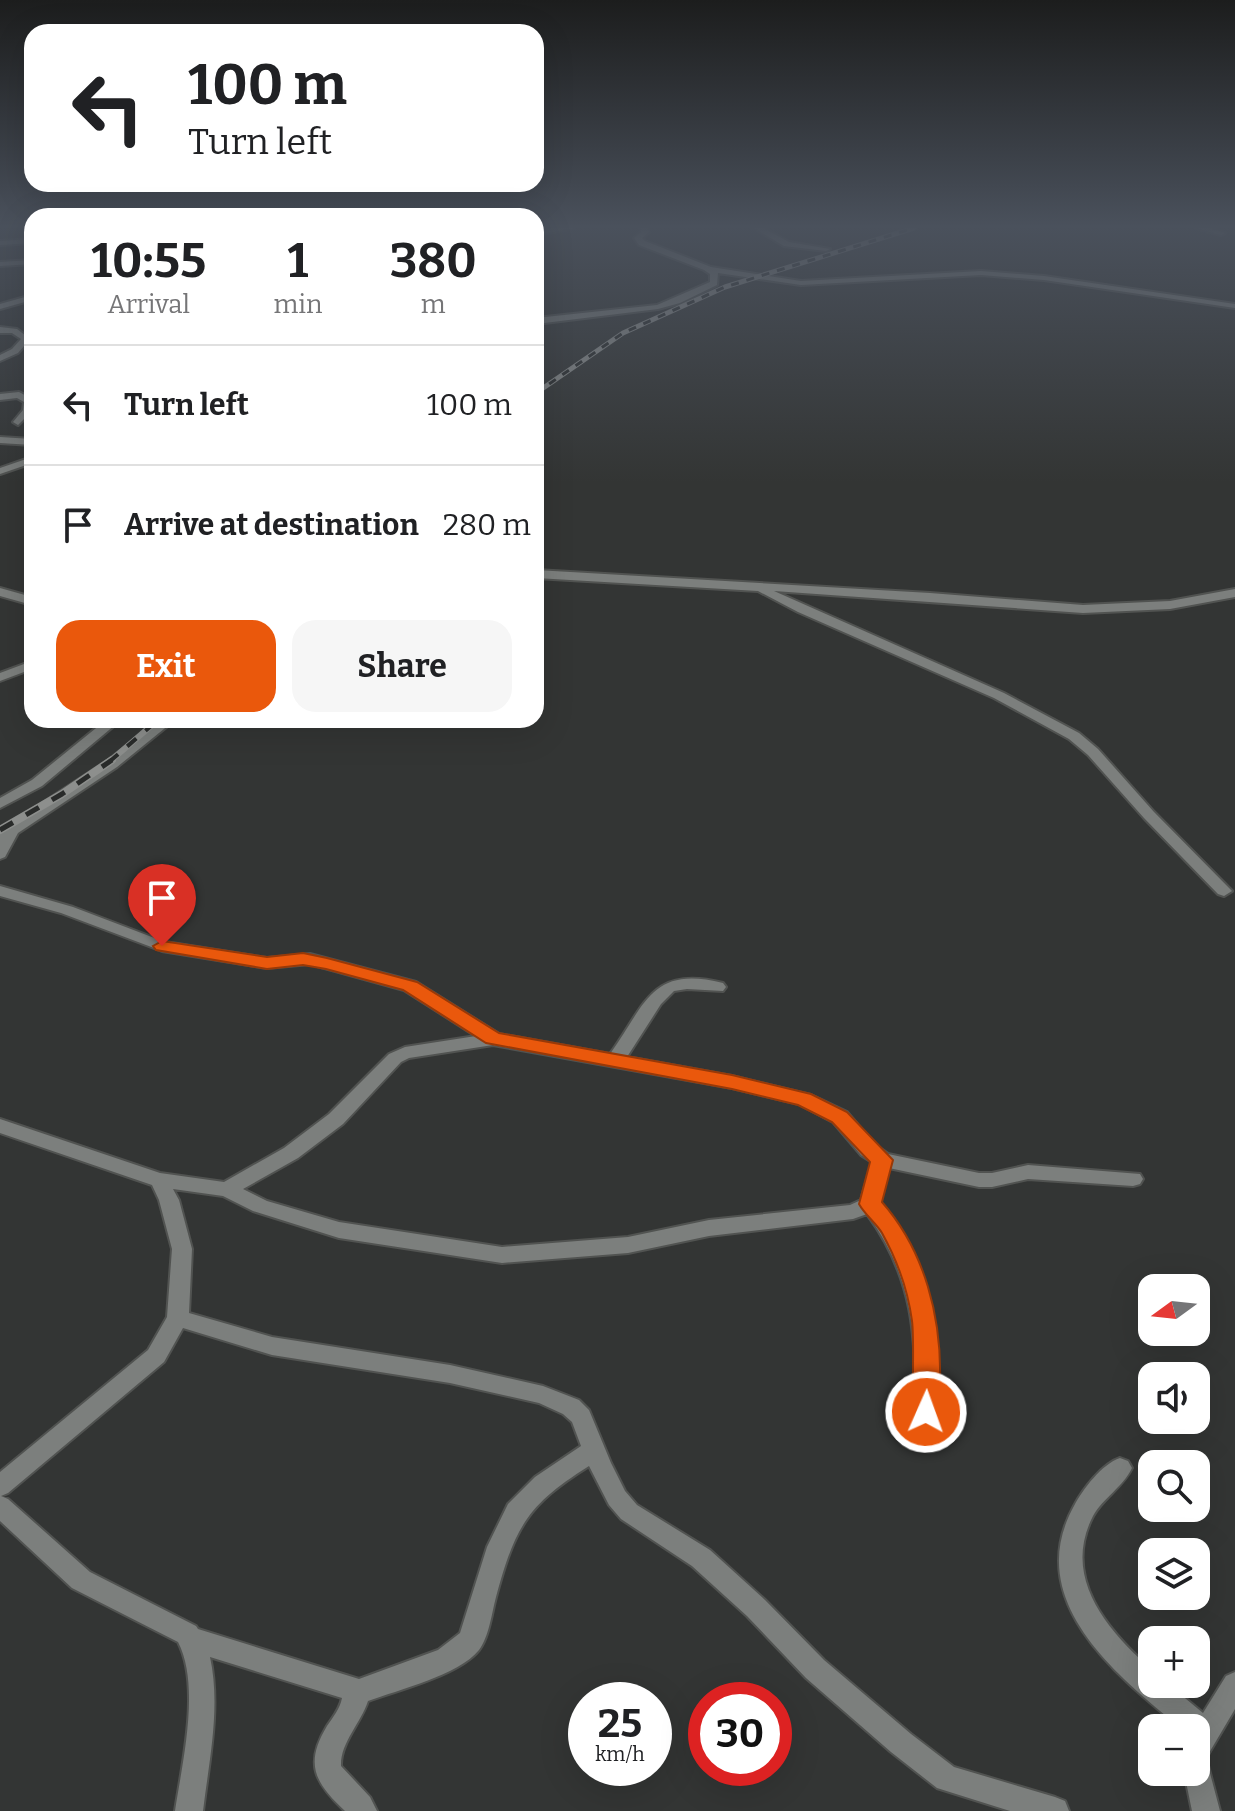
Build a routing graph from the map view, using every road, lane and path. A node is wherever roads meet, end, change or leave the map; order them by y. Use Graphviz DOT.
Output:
graph roads {
  1 [pos="601,313"];
  2 [pos="544,320"];
  3 [pos="24,330"];
  4 [pos="14,331"];
  5 [pos="0,332"];
  6 [pos="24,336"];
  7 [pos="24,343"];
  8 [pos="0,358"];
  9 [pos="0,397"];
  10 [pos="24,398"];
  11 [pos="24,415"];
  12 [pos="18,422"];
  13 [pos="0,440"];
  14 [pos="24,442"];
  15 [pos="24,463"];
  16 [pos="0,471"];
  17 [pos="544,575"];
  18 [pos="759,589"];
  19 [pos="0,592"];
  20 [pos="1235,593"];
  21 [pos="24,599"];
  22 [pos="24,668"];
  23 [pos="0,677"];
  24 [pos="104,728"];
  25 [pos="158,728"];
  26 [pos="0,804"];
  27 [pos="6,834"];
  28 [pos="0,854"];
  29 [pos="0,891"];
  30 [pos="1224,891"];
  31 [pos="717,987"];
  32 [pos="494,1039"];
  33 [pos="614,1062"];
  34 [pos="0,1126"];
  35 [pos="882,1160"];
  36 [pos="1133,1179"];
  37 [pos="159,1180"];
  38 [pos="227,1189"];
  39 [pos="870,1204"];
  40 [pos="178,1318"];
  41 [pos="926,1412"];
  42 [pos="594,1450"];
  43 [pos="1120,1468"];
  44 [pos="0,1486"];
  45 [pos="0,1506"];
  46 [pos="193,1640"];
  47 [pos="1235,1685"];
  48 [pos="356,1693"];
  49 [pos="1175,1714"];
  50 [pos="1210,1724"];
  51 [pos="1200,1786"];
  52 [pos="189,1811"];
  53 [pos="363,1811"];
  54 [pos="1055,1811"];
  55 [pos="1206,1811"];
  1 -- 2 [label="street"];
  3 -- 4 [label="street"];
  4 -- 5 [label="street"];
  4 -- 6 [label="street"];
  7 -- 8 [label="street"];
  9 -- 10 [label="street"];
  11 -- 12 [label="street"];
  13 -- 14 [label="street"];
  15 -- 16 [label="street"];
  17 -- 18 [label="street"];
  18 -- 20 [label="street"];
  18 -- 30 [label="street"];
  19 -- 21 [label="street"];
  22 -- 23 [label="street"];
  24 -- 26 [label="street"];
  25 -- 27 [label="street"];
  27 -- 28 [label="street"];
  29 -- 32 [label="street"];
  31 -- 33 [label="street"];
  32 -- 33 [label="street"];
  32 -- 38 [label="street"];
  33 -- 35 [label="street"];
  34 -- 37 [label="street"];
  35 -- 36 [label="street"];
  35 -- 39 [label="street"];
  37 -- 38 [label="street"];
  37 -- 40 [label="street"];
  38 -- 39 [label="street"];
  39 -- 41 [label="street"];
  40 -- 42 [label="street"];
  40 -- 44 [label="street"];
  42 -- 48 [label="street"];
  42 -- 54 [label="street"];
  43 -- 49 [label="street"];
  45 -- 46 [label="street"];
  46 -- 48 [label="street"];
  46 -- 52 [label="street"];
  47 -- 50 [label="street"];
  48 -- 53 [label="street"];
  51 -- 55 [label="street"];
}
